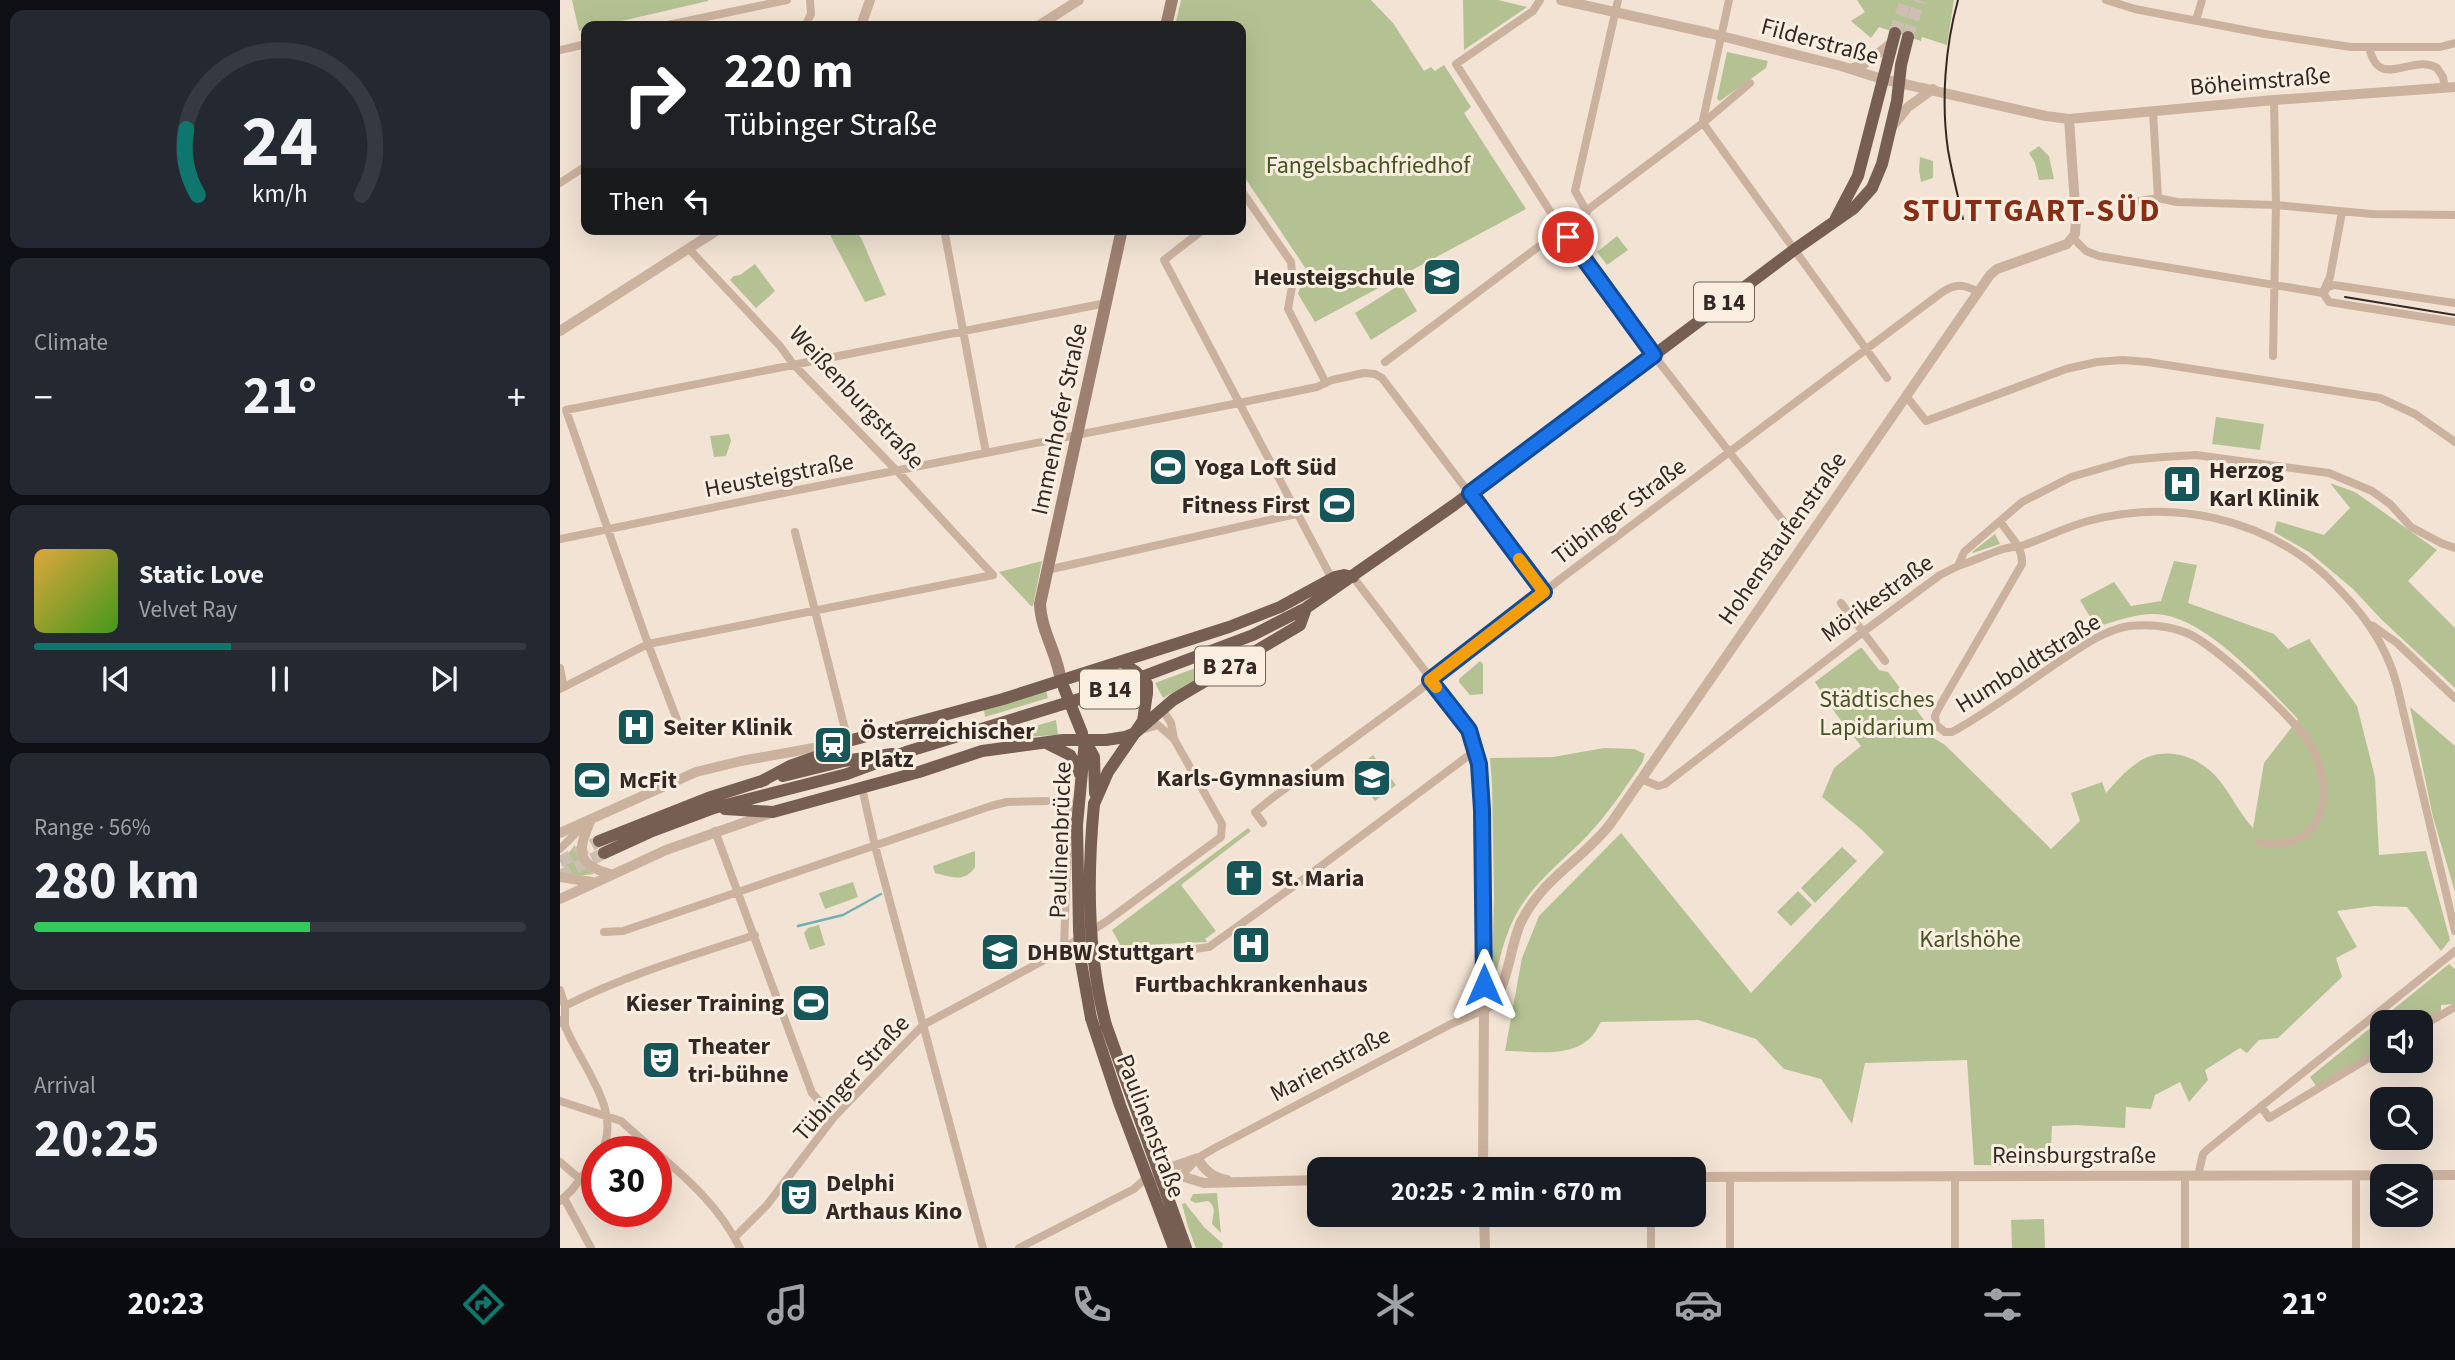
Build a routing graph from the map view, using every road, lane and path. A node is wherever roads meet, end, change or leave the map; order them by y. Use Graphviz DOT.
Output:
graph roads {
  1 [pos="787,0"];
  2 [pos="810,0"];
  3 [pos="870,0"];
  4 [pos="1079,0"];
  5 [pos="1172,0"];
  6 [pos="1540,0"];
  7 [pos="1561,0"];
  8 [pos="1618,0"];
  9 [pos="1729,0"];
  10 [pos="2106,0"];
  11 [pos="2202,0"];
  12 [pos="1615,12"];
  13 [pos="2196,20"];
  14 [pos="687,21"];
  15 [pos="808,21"];
  16 [pos="864,21"];
  17 [pos="1046,21"];
  18 [pos="1167,21"];
  19 [pos="1721,36"];
  20 [pos="1898,37"];
  21 [pos="2455,43"];
  22 [pos="581,45"];
  23 [pos="2369,47"];
  24 [pos="560,50"];
  25 [pos="1851,69"];
  26 [pos="1882,79"];
  27 [pos="1899,82"];
  28 [pos="1749,83"];
  29 [pos="2450,88"];
  30 [pos="1933,89"];
  31 [pos="2274,100"];
  32 [pos="2153,111"];
  33 [pos="2069,119"];
  34 [pos="1703,123"];
  35 [pos="1890,129"];
  36 [pos="1862,161"];
  37 [pos="581,169"];
  38 [pos="1877,177"];
  39 [pos="560,183"];
  40 [pos="2158,198"];
  41 [pos="1246,200"];
  42 [pos="2135,202"];
  43 [pos="2276,205"];
  44 [pos="1587,212"];
  45 [pos="2342,212"];
  46 [pos="2455,215"];
  47 [pos="1836,218"];
  48 [pos="1562,230"];
  49 [pos="710,235"];
  50 [pos="945,235"];
  51 [pos="1121,235"];
  52 [pos="1196,235"];
  53 [pos="2073,238"];
  54 [pos="689,248"];
  55 [pos="1794,250"];
  56 [pos="2275,285"];
  57 [pos="1978,292"];
  58 [pos="2323,293"];
  59 [pos="1106,303"];
  60 [pos="2455,303"];
  61 [pos="2455,322"];
  62 [pos="560,331"];
  63 [pos="963,331"];
  64 [pos="1868,349"];
  65 [pos="1654,355"];
  66 [pos="2273,356"];
  67 [pos="1385,362"];
  68 [pos="793,364"];
  69 [pos="1887,378"];
  70 [pos="1326,383"];
  71 [pos="1906,396"];
  72 [pos="1239,404"];
  73 [pos="1077,436"];
  74 [pos="2455,442"];
  75 [pos="986,453"];
  76 [pos="1728,453"];
  77 [pos="898,472"];
  78 [pos="1470,493"];
  79 [pos="1296,514"];
  80 [pos="2000,521"];
  81 [pos="1787,526"];
  82 [pos="608,528"];
  83 [pos="795,532"];
  84 [pos="560,539"];
  85 [pos="2020,547"];
  86 [pos="2455,548"];
  87 [pos="1958,566"];
  88 [pos="1047,570"];
  89 [pos="1353,577"];
  90 [pos="1332,579"];
  91 [pos="1544,592"];
  92 [pos="1841,603"];
  93 [pos="1306,608"];
  94 [pos="815,610"];
  95 [pos="2369,624"];
  96 [pos="1863,632"];
  97 [pos="648,645"];
  98 [pos="1885,661"];
  99 [pos="1059,663"];
  100 [pos="1111,666"];
  101 [pos="560,668"];
  102 [pos="1081,676"];
  103 [pos="1430,680"];
  104 [pos="1063,685"];
  105 [pos="562,688"];
  106 [pos="1149,690"];
  107 [pos="2455,698"];
  108 [pos="1162,709"];
  109 [pos="681,730"];
  110 [pos="1135,733"];
  111 [pos="1083,737"];
  112 [pos="1174,739"];
  113 [pos="844,742"];
  114 [pos="1048,744"];
  115 [pos="1476,750"];
  116 [pos="906,752"];
  117 [pos="1080,779"];
  118 [pos="1641,779"];
  119 [pos="760,782"];
  120 [pos="1099,783"];
  121 [pos="862,788"];
  122 [pos="1047,801"];
  123 [pos="1057,801"];
  124 [pos="714,808"];
  125 [pos="773,812"];
  126 [pos="591,819"];
  127 [pos="1263,824"];
  128 [pos="715,831"];
  129 [pos="560,833"];
  130 [pos="2259,842"];
  131 [pos="875,846"];
  132 [pos="560,849"];
  133 [pos="610,874"];
  134 [pos="560,877"];
  135 [pos="594,882"];
  136 [pos="738,893"];
  137 [pos="560,899"];
  138 [pos="2455,931"];
  139 [pos="604,932"];
  140 [pos="755,934"];
  141 [pos="1065,948"];
  142 [pos="1163,951"];
  143 [pos="2455,951"];
  144 [pos="560,990"];
  145 [pos="565,1006"];
  146 [pos="2455,1007"];
  147 [pos="1484,1010"];
  148 [pos="1091,1018"];
  149 [pos="2433,1020"];
  150 [pos="563,1023"];
  151 [pos="923,1025"];
  152 [pos="1107,1025"];
  153 [pos="2370,1057"];
  154 [pos="562,1101"];
  155 [pos="2261,1106"];
  156 [pos="608,1116"];
  157 [pos="834,1117"];
  158 [pos="607,1136"];
  159 [pos="638,1136"];
  160 [pos="1483,1157"];
  161 [pos="1198,1158"];
  162 [pos="560,1162"];
  163 [pos="672,1166"];
  164 [pos="2455,1175"];
  165 [pos="1181,1176"];
  166 [pos="2185,1176"];
  167 [pos="2198,1176"];
  168 [pos="2356,1176"];
  169 [pos="1706,1177"];
  170 [pos="1730,1177"];
  171 [pos="1955,1177"];
  172 [pos="580,1179"];
  173 [pos="1307,1180"];
  174 [pos="1155,1181"];
  175 [pos="1237,1182"];
  176 [pos="562,1199"];
  177 [pos="1484,1227"];
  178 [pos="1651,1227"];
  179 [pos="735,1237"];
  180 [pos="591,1248"];
  181 [pos="740,1248"];
  182 [pos="983,1248"];
  183 [pos="1019,1248"];
  184 [pos="1174,1248"];
  185 [pos="1186,1248"];
  186 [pos="1485,1248"];
  187 [pos="1651,1248"];
  188 [pos="1730,1248"];
  189 [pos="1955,1248"];
  190 [pos="2185,1248"];
  191 [pos="2356,1248"];
  1 -- 14 [label="street"];
  2 -- 15 [label="street"];
  3 -- 16 [label="street"];
  4 -- 17 [label="street"];
  5 -- 18 [label="main road"];
  6 -- 48 [label="street"];
  7 -- 12 [label="street, Filderstraße"];
  8 -- 12 [label="street"];
  9 -- 19 [label="street"];
  10 -- 13 [label="street"];
  11 -- 13 [label="street"];
  12 -- 19 [label="street, Filderstraße"];
  12 -- 44 [label="street"];
  13 -- 23 [label="street"];
  19 -- 25 [label="street, Filderstraße"];
  19 -- 34 [label="street"];
  20 -- 25 [label="street"];
  20 -- 26 [label="main road, B 14"];
  20 -- 27 [label="main road, B 14"];
  21 -- 23 [label="street"];
  22 -- 24 [label="street"];
  23 -- 29 [label="street"];
  25 -- 26 [label="street, Filderstraße"];
  26 -- 27 [label="street, Filderstraße"];
  26 -- 36 [label="main road, B 14"];
  27 -- 30 [label="street, Filderstraße"];
  27 -- 35 [label="main road, B 14"];
  28 -- 34 [label="street"];
  29 -- 31 [label="street, Böheimstraße"];
  30 -- 33 [label="street, Filderstraße"];
  30 -- 35 [label="street"];
  31 -- 32 [label="street, Böheimstraße"];
  31 -- 43 [label="street"];
  32 -- 33 [label="street, Böheimstraße"];
  32 -- 40 [label="street"];
  33 -- 53 [label="street"];
  34 -- 44 [label="street"];
  34 -- 55 [label="street"];
  35 -- 38 [label="main road, B 14"];
  36 -- 38 [label="main road"];
  36 -- 47 [label="main road, B 14"];
  37 -- 39 [label="street"];
  38 -- 47 [label="main road, B 14"];
  40 -- 42 [label="street"];
  40 -- 43 [label="street"];
  41 -- 70 [label="street"];
  43 -- 45 [label="street"];
  43 -- 56 [label="street"];
  44 -- 48 [label="street"];
  45 -- 46 [label="street"];
  45 -- 58 [label="street"];
  47 -- 55 [label="main road, B 14"];
  48 -- 65 [label="street"];
  48 -- 67 [label="street"];
  49 -- 54 [label="street"];
  50 -- 63 [label="street"];
  51 -- 59 [label="main road, Immenhofer Straße"];
  52 -- 72 [label="street"];
  53 -- 56 [label="street"];
  53 -- 57 [label="street, Hohenstaufenstraße"];
  54 -- 62 [label="street"];
  54 -- 68 [label="street, Weißenburgstraße"];
  55 -- 64 [label="street"];
  55 -- 65 [label="main road, B 14"];
  56 -- 58 [label="street"];
  56 -- 66 [label="street"];
  57 -- 64 [label="street, Tübinger Straße"];
  57 -- 71 [label="street, Hohenstaufenstraße"];
  58 -- 60 [label="street"];
  58 -- 61 [label="street"];
  59 -- 63 [label="street"];
  59 -- 73 [label="main road, Immenhofer Straße"];
  63 -- 68 [label="street"];
  63 -- 75 [label="street"];
  64 -- 69 [label="street"];
  64 -- 76 [label="street, Tübinger Straße"];
  65 -- 76 [label="street"];
  65 -- 78 [label="main road, B 14"];
  68 -- 77 [label="street, Weißenburgstraße"];
  68 -- 82 [label="street"];
  70 -- 72 [label="street, Heusteigstraße"];
  70 -- 78 [label="street, Heusteigstraße"];
  71 -- 74 [label="street"];
  71 -- 118 [label="street, Hohenstaufenstraße"];
  72 -- 73 [label="street, Heusteigstraße"];
  72 -- 79 [label="street"];
  73 -- 75 [label="street, Heusteigstraße"];
  73 -- 88 [label="main road, Immenhofer Straße"];
  75 -- 77 [label="street, Heusteigstraße"];
  76 -- 81 [label="street"];
  76 -- 91 [label="street, Tübinger Straße"];
  77 -- 82 [label="street, Heusteigstraße"];
  77 -- 94 [label="street, Weißenburgstraße"];
  78 -- 89 [label="main road, B 14"];
  78 -- 91 [label="street"];
  79 -- 88 [label="street"];
  79 -- 90 [label="street"];
  80 -- 85 [label="street"];
  80 -- 86 [label="street, Mörikestraße"];
  80 -- 87 [label="street, Mörikestraße"];
  82 -- 84 [label="street, Heusteigstraße"];
  82 -- 97 [label="street"];
  83 -- 94 [label="street"];
  85 -- 87 [label="street"];
  85 -- 95 [label="street"];
  85 -- 130 [label="street, Humboldtstraße"];
  87 -- 96 [label="street, Mörikestraße"];
  88 -- 99 [label="main road, Immenhofer Straße"];
  89 -- 90 [label="main road, B 27a"];
  89 -- 93 [label="main road, B 14"];
  89 -- 103 [label="street"];
  90 -- 100 [label="main road, B 27a"];
  91 -- 103 [label="street, Tübinger Straße"];
  92 -- 96 [label="street"];
  93 -- 108 [label="main road, B 27a"];
  93 -- 116 [label="main road, B 14"];
  94 -- 97 [label="street"];
  94 -- 113 [label="street"];
  95 -- 107 [label="street"];
  95 -- 138 [label="street"];
  96 -- 98 [label="street"];
  96 -- 118 [label="street, Mörikestraße"];
  97 -- 105 [label="street"];
  97 -- 109 [label="street"];
  99 -- 102 [label="main road"];
  99 -- 104 [label="main road"];
  100 -- 102 [label="main road, B 27a"];
  100 -- 106 [label="main road, bridge"];
  101 -- 105 [label="street"];
  102 -- 104 [label="main road, B 27a"];
  103 -- 115 [label="street"];
  103 -- 127 [label="street, Tübinger Straße"];
  104 -- 111 [label="main road, B 27a, bridge"];
  104 -- 113 [label="main road, B 27a"];
  106 -- 108 [label="main road"];
  106 -- 110 [label="main road"];
  108 -- 110 [label="main road, B 27a"];
  108 -- 112 [label="street"];
  110 -- 111 [label="main road"];
  110 -- 112 [label="street"];
  110 -- 120 [label="main road, B 27a"];
  111 -- 114 [label="main road"];
  111 -- 117 [label="main road, Paulinenbrücke / B 27a"];
  111 -- 120 [label="main road, Paulinenbrücke / B 27a"];
  112 -- 141 [label="street, Tübinger Straße"];
  113 -- 119 [label="main road, B 27a"];
  113 -- 126 [label="street"];
  114 -- 117 [label="main road"];
  114 -- 121 [label="main road"];
  115 -- 142 [label="street"];
  115 -- 147 [label="street"];
  116 -- 119 [label="main road, B 14"];
  116 -- 124 [label="main road, B 14"];
  117 -- 148 [label="main road, Paulinenbrücke / B 27a, bridge"];
  118 -- 147 [label="street, Hohenstaufenstraße"];
  119 -- 124 [label="main road, B 14"];
  120 -- 152 [label="main road, Paulinenbrücke / B 27a, bridge"];
  121 -- 125 [label="main road"];
  121 -- 131 [label="street"];
  122 -- 131 [label="street"];
  123 -- 141 [label="street"];
  124 -- 125 [label="main road"];
  125 -- 128 [label="street"];
  126 -- 129 [label="street"];
  126 -- 132 [label="street"];
  126 -- 133 [label="street"];
  128 -- 133 [label="street"];
  128 -- 136 [label="street"];
  131 -- 136 [label="street"];
  131 -- 151 [label="street"];
  133 -- 135 [label="street"];
  134 -- 135 [label="street"];
  135 -- 137 [label="street"];
  136 -- 139 [label="street"];
  136 -- 140 [label="street"];
  140 -- 145 [label="street"];
  140 -- 157 [label="street"];
  141 -- 151 [label="street, Tübinger Straße"];
  143 -- 155 [label="street"];
  144 -- 145 [label="street"];
  145 -- 150 [label="street"];
  146 -- 149 [label="street"];
  147 -- 160 [label="street"];
  147 -- 161 [label="street, Marienstraße"];
  148 -- 174 [label="main road, Paulinenstraße / B 27a"];
  150 -- 156 [label="street"];
  151 -- 157 [label="street, Tübinger Straße"];
  151 -- 182 [label="street"];
  152 -- 174 [label="main road, Paulinenstraße / B 27a"];
  153 -- 155 [label="street"];
  154 -- 156 [label="street"];
  155 -- 167 [label="street"];
  156 -- 158 [label="street"];
  156 -- 159 [label="street"];
  157 -- 179 [label="street, Tübinger Straße"];
  161 -- 165 [label="street, Marienstraße"];
  161 -- 174 [label="street, Marienstraße"];
  161 -- 175 [label="street"];
  162 -- 172 [label="street"];
  163 -- 179 [label="street"];
  164 -- 168 [label="street, Reinsburgstraße"];
  165 -- 174 [label="street"];
  165 -- 175 [label="street"];
  166 -- 167 [label="street, Reinsburgstraße"];
  166 -- 171 [label="street, Reinsburgstraße"];
  166 -- 190 [label="street"];
  167 -- 168 [label="street, Reinsburgstraße"];
  168 -- 191 [label="street"];
  169 -- 170 [label="street, Reinsburgstraße"];
  170 -- 171 [label="street, Reinsburgstraße"];
  170 -- 188 [label="street"];
  171 -- 189 [label="street"];
  172 -- 176 [label="street"];
  173 -- 175 [label="street"];
  174 -- 183 [label="street, Marienstraße"];
  174 -- 184 [label="main road, Paulinenstraße / B 27a"];
  174 -- 185 [label="main road, Paulinenstraße / B 27a"];
  176 -- 180 [label="street"];
  177 -- 186 [label="street"];
  178 -- 187 [label="street"];
  179 -- 181 [label="street"];
}
